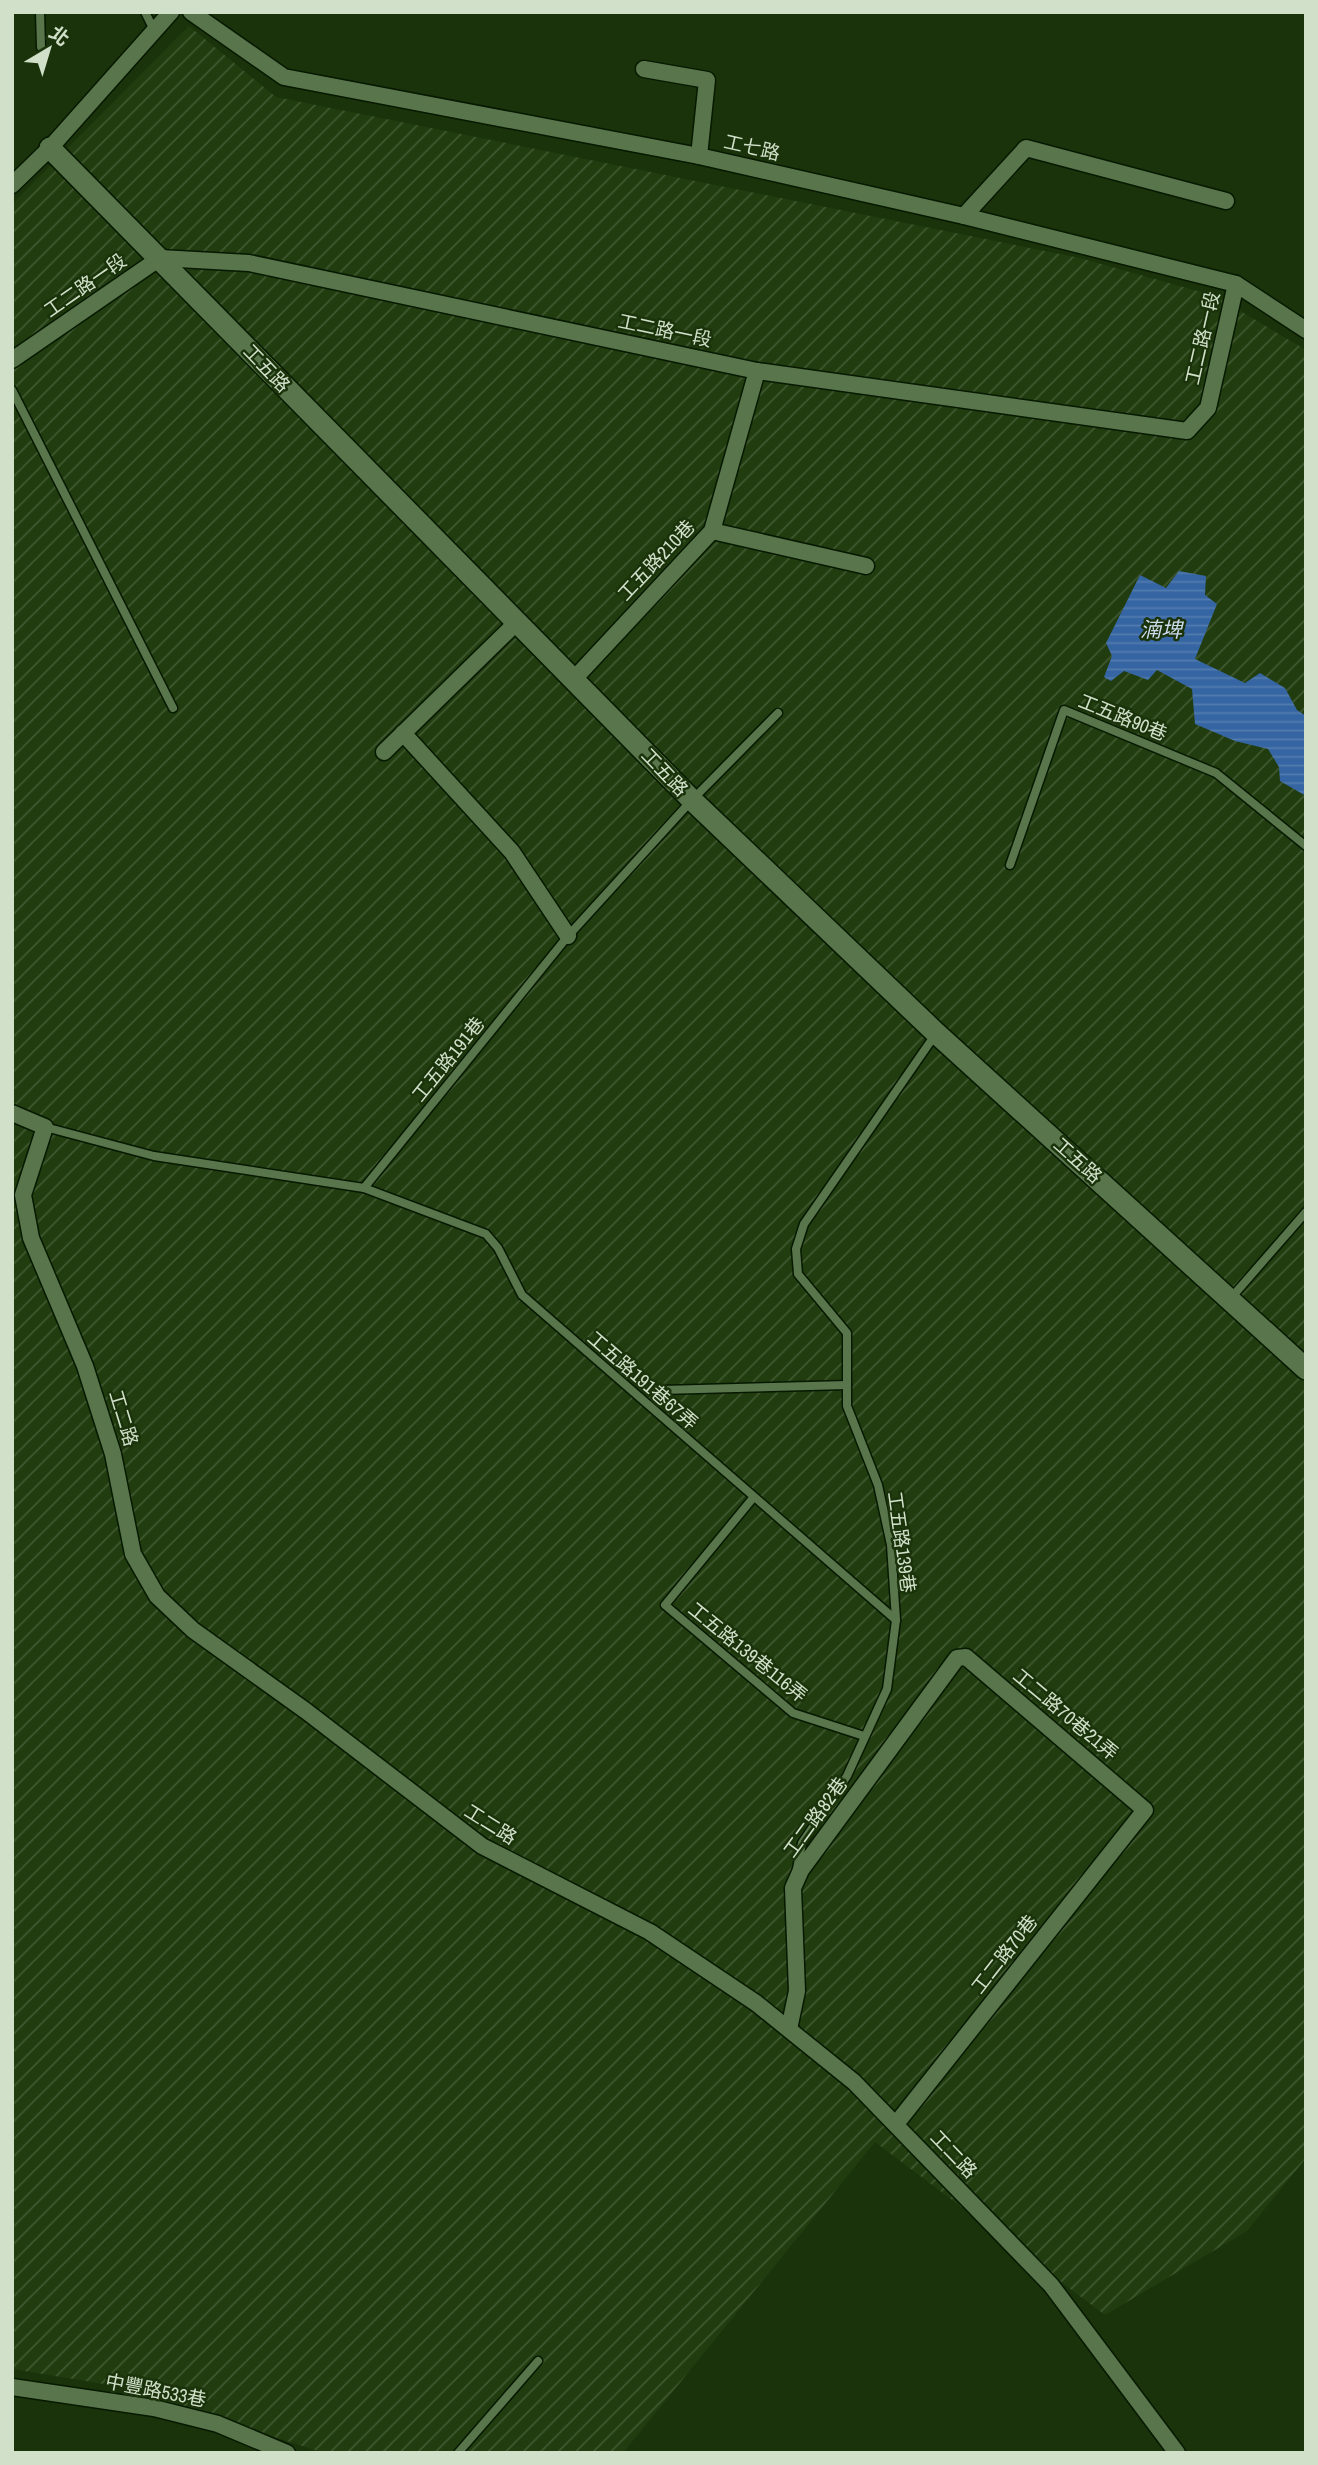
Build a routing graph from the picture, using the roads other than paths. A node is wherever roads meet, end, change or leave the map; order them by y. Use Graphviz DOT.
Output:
graph roads {
  1 [pos="40,12"];
  2 [pos="145,12"];
  3 [pos="172,12"];
  4 [pos="191,12"];
  5 [pos="155,32"];
  6 [pos="41,47"];
  7 [pos="644,69"];
  8 [pos="50,148"];
  9 [pos="699,156"];
  10 [pos="12,185"];
  11 [pos="1226,201"];
  12 [pos="964,216"];
  13 [pos="160,258"];
  14 [pos="1236,284"];
  15 [pos="1306,330"];
  16 [pos="12,360"];
  17 [pos="757,371"];
  18 [pos="12,390"];
  19 [pos="712,531"];
  20 [pos="866,566"];
  21 [pos="516,623"];
  22 [pos="575,678"];
  23 [pos="173,708"];
  24 [pos="778,713"];
  25 [pos="403,733"];
  26 [pos="384,752"];
  27 [pos="692,800"];
  28 [pos="1306,846"];
  29 [pos="1010,865"];
  30 [pos="568,936"];
  31 [pos="936,1033"];
  32 [pos="12,1113"];
  33 [pos="45,1127"];
  34 [pos="364,1188"];
  35 [pos="1306,1212"];
  36 [pos="1231,1298"];
  37 [pos="1306,1369"];
  38 [pos="847,1385"];
  39 [pos="662,1390"];
  40 [pos="753,1498"];
  41 [pos="897,1620"];
  42 [pos="957,1658"];
  43 [pos="864,1737"];
  44 [pos="1145,1810"];
  45 [pos="793,1888"];
  46 [pos="789,2029"];
  47 [pos="896,2124"];
  48 [pos="538,2361"];
  49 [pos="12,2387"];
  50 [pos="287,2453"];
  51 [pos="458,2453"];
  52 [pos="1177,2453"];
  1 -- 6 [label="lane"];
  2 -- 5 [label="lane"];
  3 -- 5 [label="street"];
  4 -- 9 [label="street, 工七路"];
  5 -- 8 [label="street"];
  7 -- 9 [label="street"];
  8 -- 10 [label="street"];
  8 -- 13 [label="street, 工五路"];
  9 -- 12 [label="street, 工七路"];
  11 -- 12 [label="street"];
  12 -- 14 [label="street, 工七路"];
  13 -- 16 [label="street, 工二路一段"];
  13 -- 17 [label="street, 工二路一段"];
  13 -- 21 [label="street, 工五路"];
  14 -- 15 [label="street, 工七路"];
  14 -- 17 [label="street, 工二路一段"];
  17 -- 19 [label="street, 工五路210巷"];
  18 -- 23 [label="lane"];
  19 -- 20 [label="street"];
  19 -- 22 [label="street, 工五路210巷"];
  21 -- 22 [label="street, 工五路"];
  21 -- 25 [label="street"];
  22 -- 27 [label="street, 工五路"];
  24 -- 27 [label="lane, 工五路191巷"];
  25 -- 26 [label="street"];
  25 -- 30 [label="street"];
  27 -- 30 [label="lane, 工五路191巷"];
  27 -- 31 [label="street, 工五路"];
  28 -- 29 [label="lane, 工五路90巷"];
  30 -- 34 [label="lane, 工五路191巷"];
  31 -- 36 [label="street, 工五路"];
  31 -- 38 [label="lane, 工五路139巷"];
  32 -- 33 [label="street"];
  33 -- 34 [label="lane"];
  33 -- 46 [label="street, 工二路"];
  34 -- 40 [label="lane, 工五路191巷67弄"];
  35 -- 36 [label="lane"];
  36 -- 37 [label="street, 工五路"];
  38 -- 39 [label="lane"];
  38 -- 41 [label="lane, 工五路139巷"];
  40 -- 41 [label="lane, 工五路191巷67弄"];
  40 -- 43 [label="lane, 工五路139巷116弄"];
  41 -- 43 [label="lane, 工五路139巷"];
  42 -- 44 [label="street, 工二路70巷21弄"];
  42 -- 45 [label="street, 工二路82巷"];
  43 -- 45 [label="lane, 工五路139巷"];
  44 -- 47 [label="street, 工二路70巷"];
  45 -- 46 [label="street, 工二路82巷"];
  46 -- 47 [label="street, 工二路"];
  47 -- 52 [label="street, 工二路"];
  48 -- 51 [label="lane"];
  49 -- 50 [label="street, 中豐路533巷"];
}
